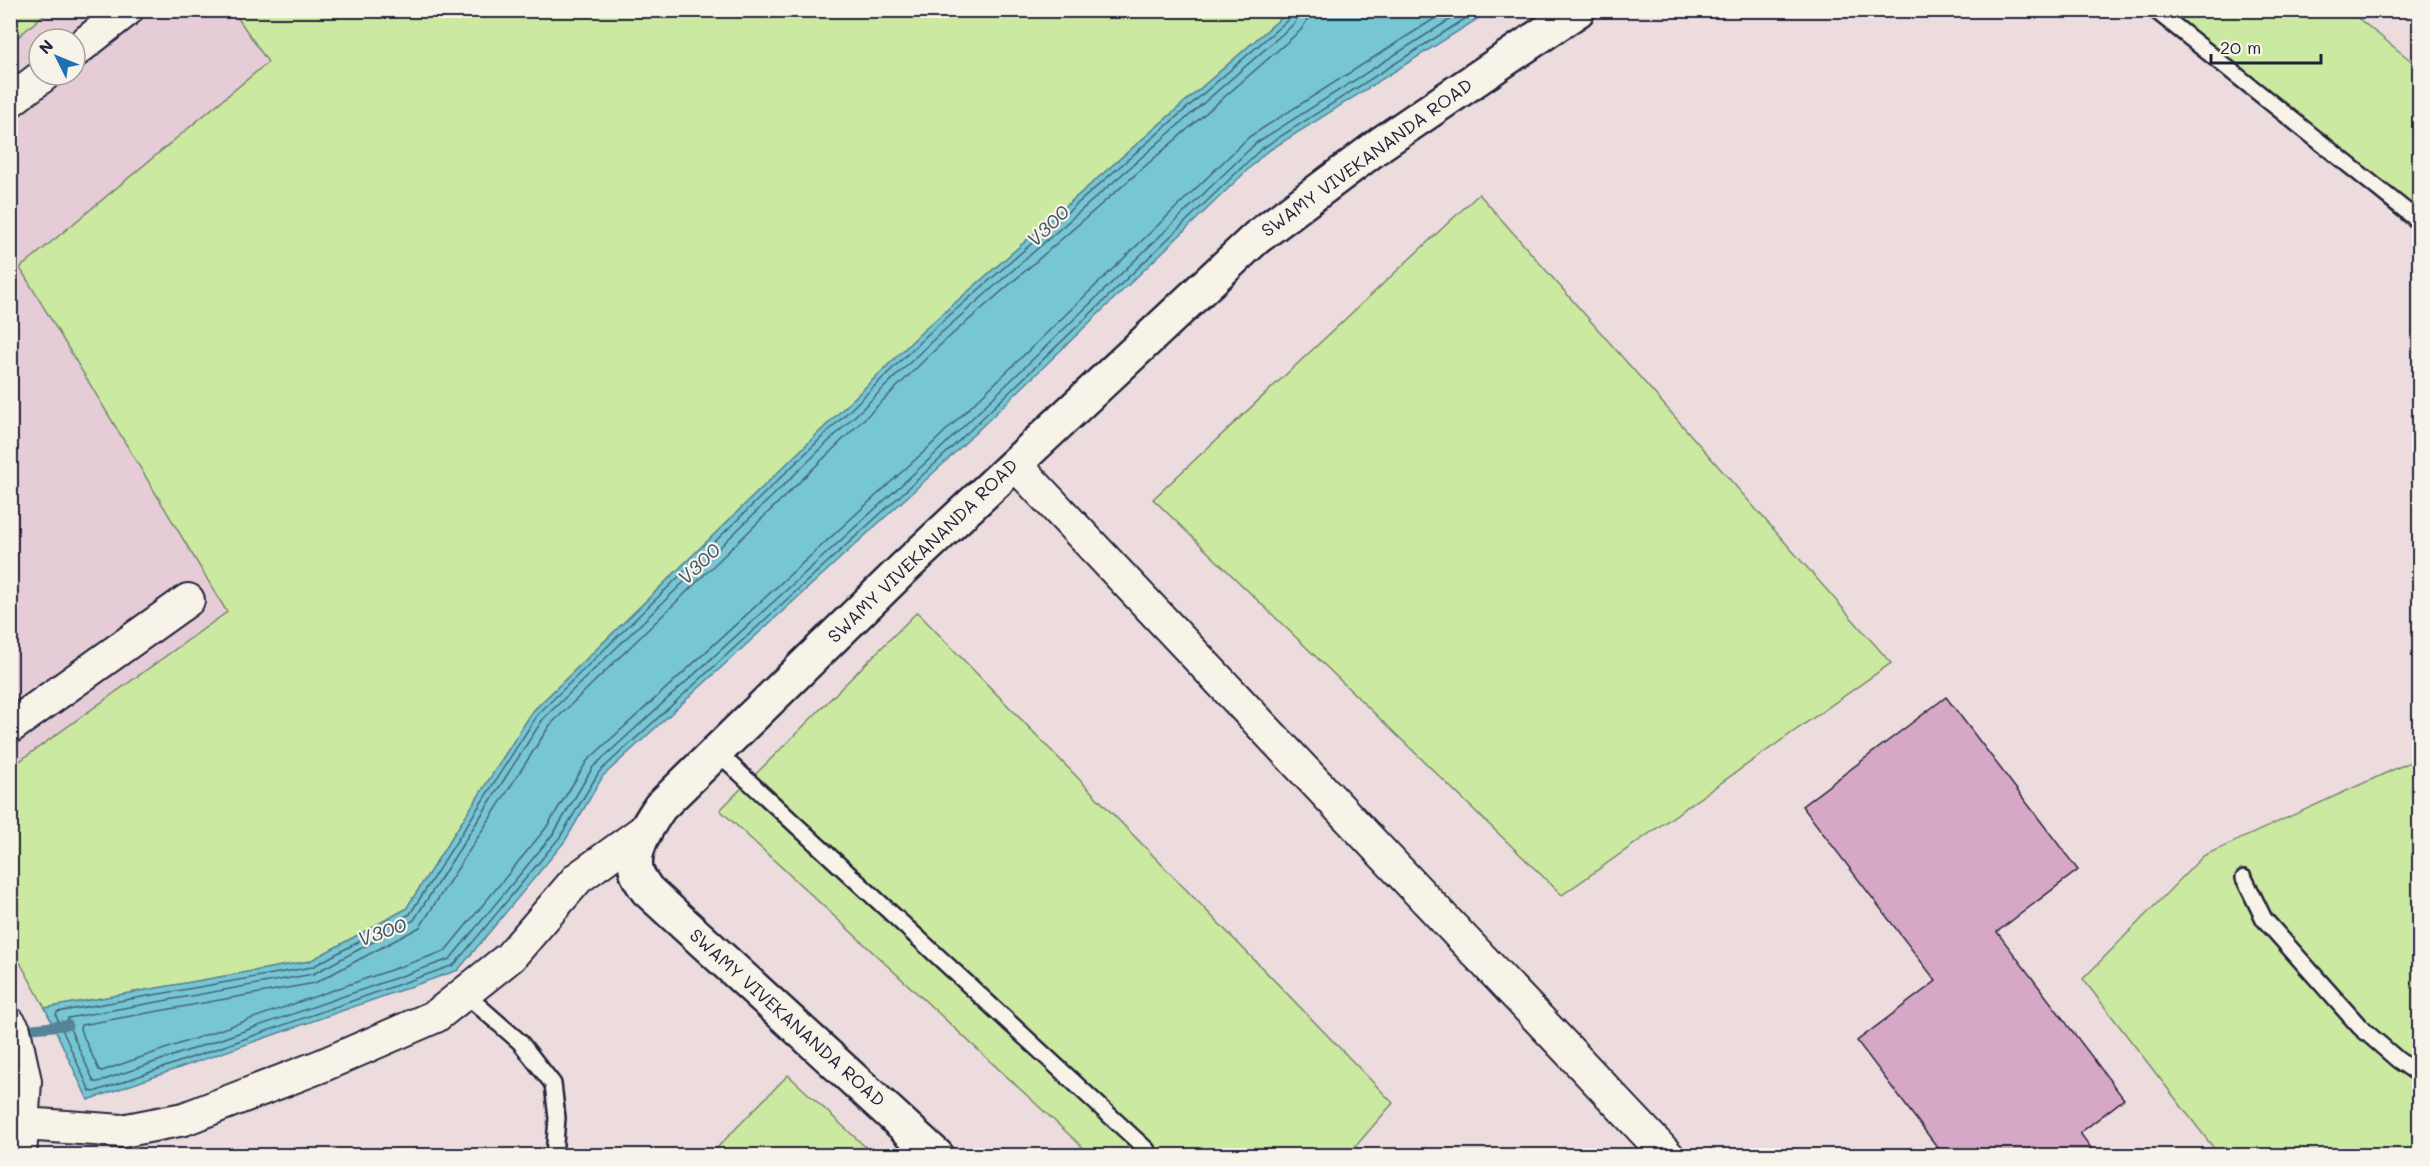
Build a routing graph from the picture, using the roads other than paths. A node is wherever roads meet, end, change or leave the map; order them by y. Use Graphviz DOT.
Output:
graph roads {
  1 [pos="127,10"];
  2 [pos="1578,10"];
  3 [pos="2155,10"];
  4 [pos="87,42"];
  5 [pos="28,87"];
  6 [pos="10,101"];
  7 [pos="2420,222"];
  8 [pos="1015,464"];
  9 [pos="189,600"];
  10 [pos="10,727"];
  11 [pos="716,751"];
  12 [pos="646,829"];
  13 [pos="2244,878"];
  14 [pos="465,993"];
  15 [pos="14,1034"];
  16 [pos="2420,1075"];
  17 [pos="16,1123"];
  18 [pos="1147,1150"];
  19 [pos="20,1155"];
  20 [pos="554,1155"];
  21 [pos="937,1155"];
  22 [pos="1668,1155"];
  1 -- 4 [label="street"];
  2 -- 8 [label="street, SWAMY VIVEKANANDA ROAD"];
  3 -- 7 [label="lane"];
  5 -- 6 [label="street"];
  8 -- 11 [label="street, SWAMY VIVEKANANDA ROAD"];
  8 -- 22 [label="street"];
  9 -- 10 [label="street"];
  11 -- 12 [label="street, SWAMY VIVEKANANDA ROAD"];
  11 -- 18 [label="lane"];
  12 -- 14 [label="street"];
  12 -- 21 [label="street, SWAMY VIVEKANANDA ROAD"];
  13 -- 16 [label="lane"];
  14 -- 17 [label="street"];
  14 -- 20 [label="lane"];
  15 -- 17 [label="street"];
  17 -- 19 [label="street"];
}
